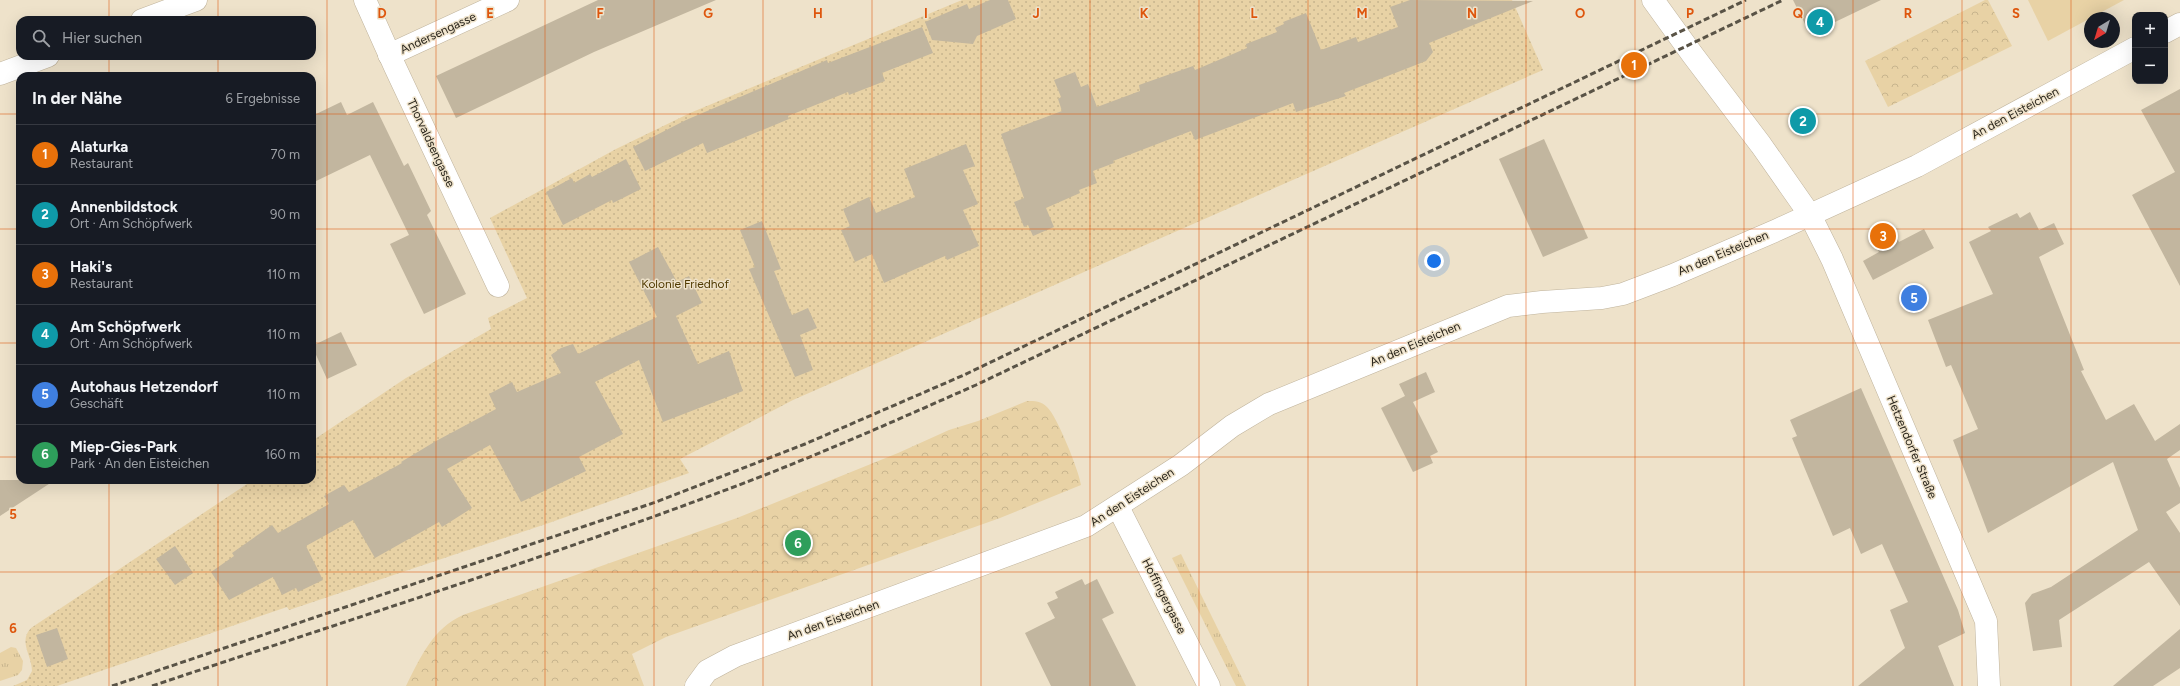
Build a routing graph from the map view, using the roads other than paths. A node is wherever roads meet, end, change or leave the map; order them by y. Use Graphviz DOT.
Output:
graph roads {
  1 [pos="196,0"];
  2 [pos="366,0"];
  3 [pos="508,0"];
  4 [pos="1654,0"];
  5 [pos="153,16"];
  6 [pos="2180,24"];
  7 [pos="2168,30"];
  8 [pos="2132,50"];
  9 [pos="389,55"];
  10 [pos="37,60"];
  11 [pos="0,74"];
  12 [pos="1810,215"];
  13 [pos="498,286"];
  14 [pos="1118,507"];
  15 [pos="701,678"];
  16 [pos="1209,686"];
  17 [pos="1989,686"];
  1 -- 5 [label="street"];
  2 -- 9 [label="street, Thorvaldsengasse"];
  3 -- 9 [label="street, Andersengasse"];
  4 -- 12 [label="street, Hetzendorfer Straße"];
  6 -- 7 [label="street"];
  8 -- 12 [label="street, An den Eisteichen"];
  9 -- 13 [label="street, Thorvaldsengasse"];
  10 -- 11 [label="street"];
  12 -- 14 [label="street, An den Eisteichen"];
  12 -- 17 [label="street, Hetzendorfer Straße"];
  14 -- 15 [label="street, An den Eisteichen"];
  14 -- 16 [label="street, Hoffingergasse"];
}
